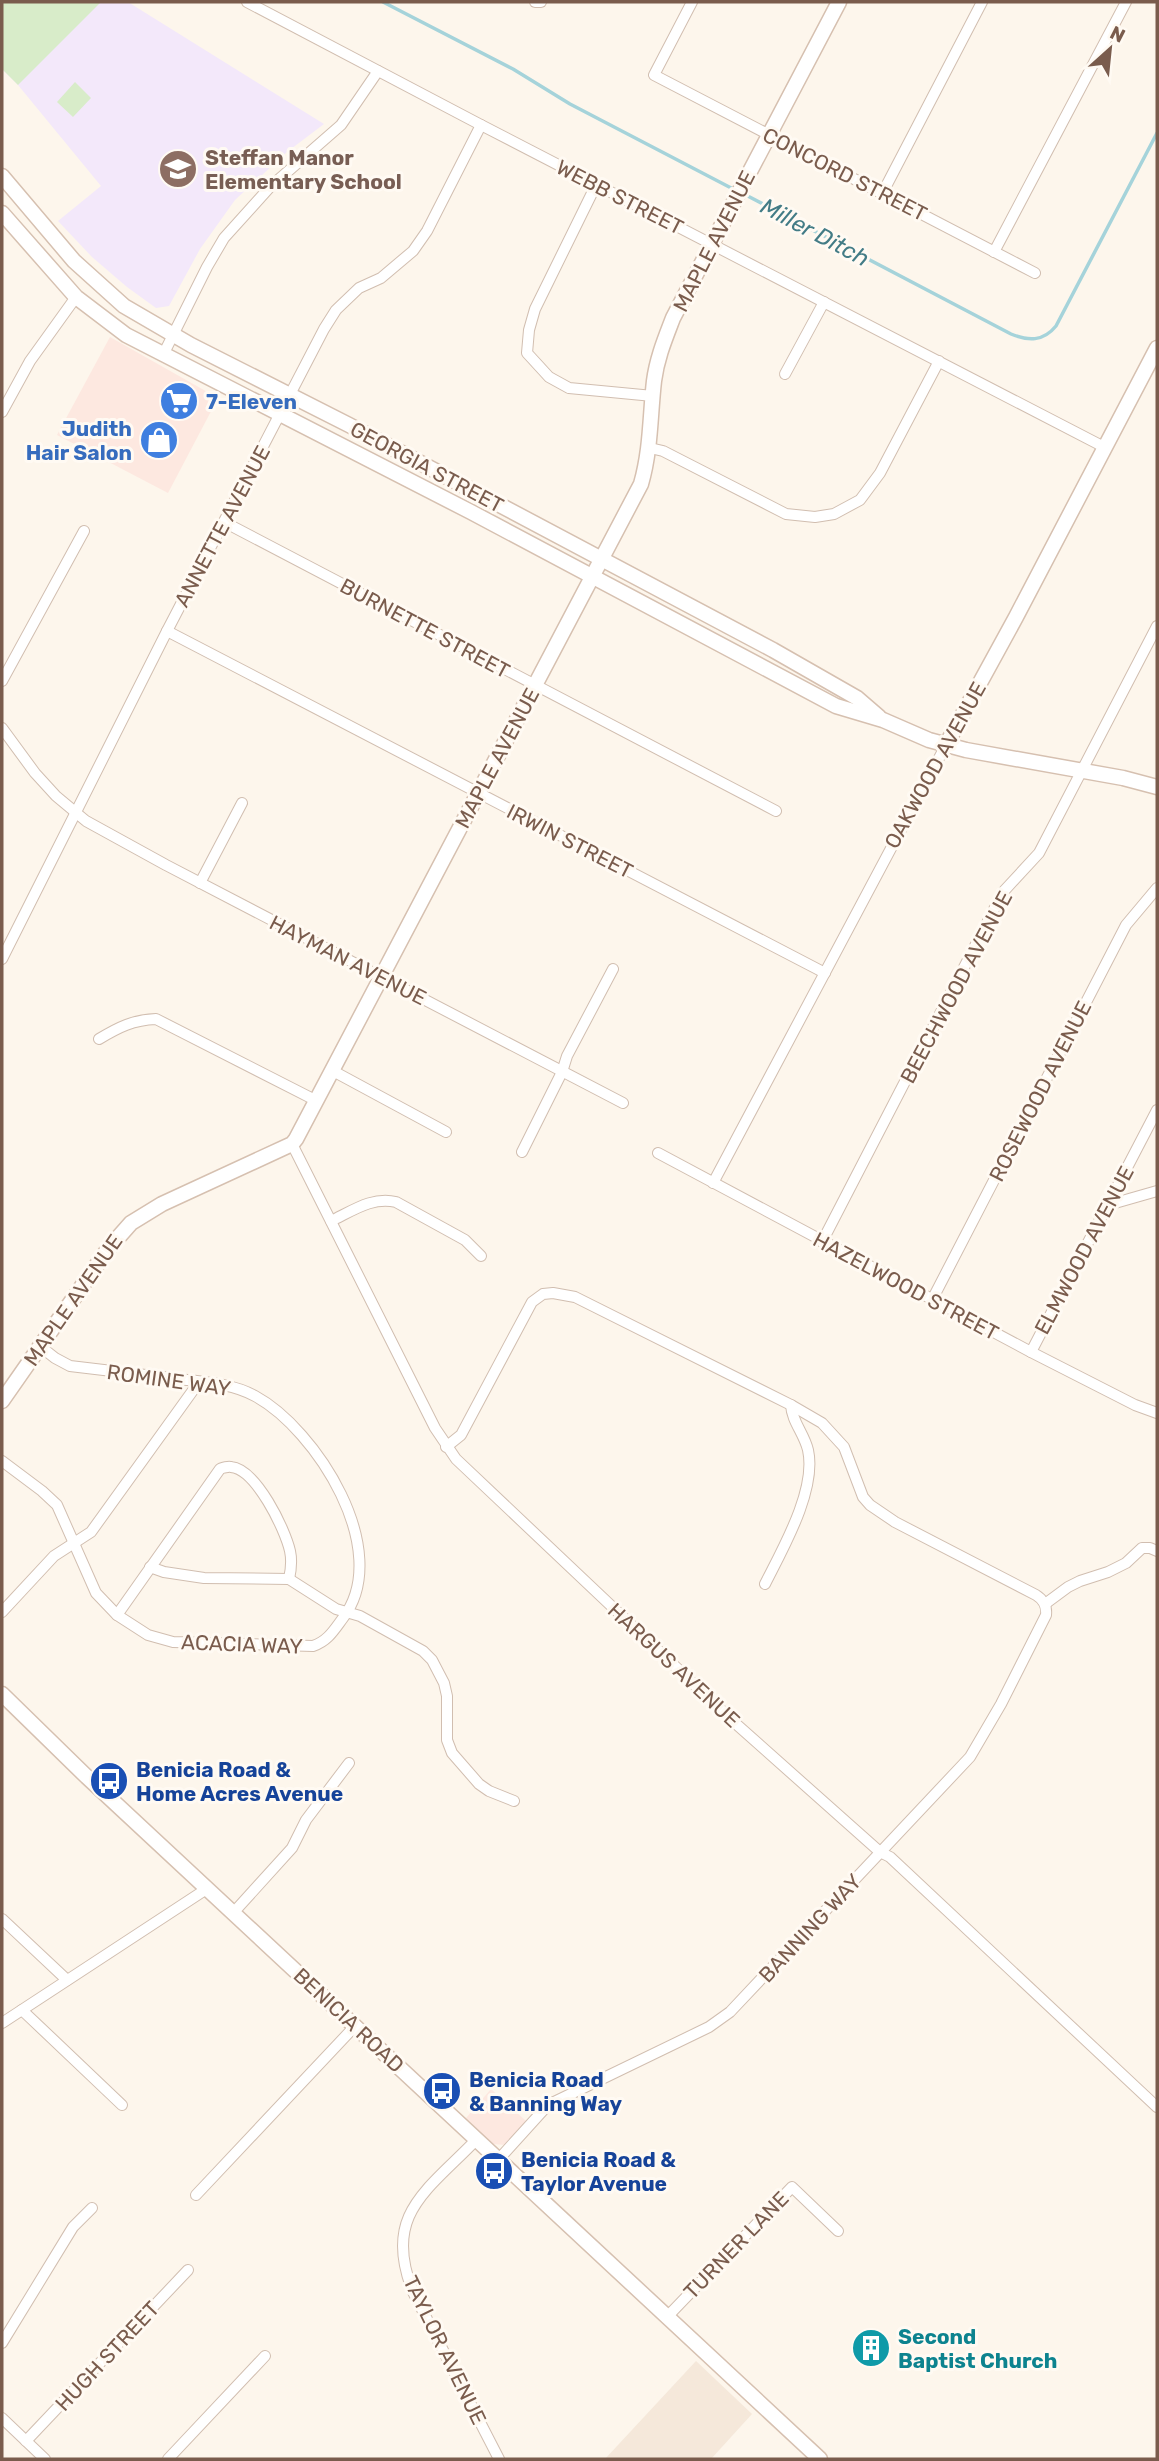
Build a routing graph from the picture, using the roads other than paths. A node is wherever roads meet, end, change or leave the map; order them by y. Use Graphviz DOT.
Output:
graph roads {
  1 [pos="247,2"];
  2 [pos="535,2"];
  3 [pos="541,2"];
  4 [pos="692,2"];
  5 [pos="839,2"];
  6 [pos="982,2"];
  7 [pos="1126,2"];
  8 [pos="378,71"];
  9 [pos="481,125"];
  10 [pos="769,135"];
  11 [pos="2,176"];
  12 [pos="596,185"];
  13 [pos="882,194"];
  14 [pos="2,213"];
  15 [pos="711,244"];
  16 [pos="994,252"];
  17 [pos="1035,273"];
  18 [pos="76,297"];
  19 [pos="824,302"];
  20 [pos="173,335"];
  21 [pos="1157,348"];
  22 [pos="163,355"];
  23 [pos="939,361"];
  24 [pos="785,374"];
  25 [pos="290,395"];
  26 [pos="653,396"];
  27 [pos="2,412"];
  28 [pos="280,415"];
  29 [pos="1106,447"];
  30 [pos="650,448"];
  31 [pos="224,522"];
  32 [pos="84,531"];
  33 [pos="602,558"];
  34 [pos="592,577"];
  35 [pos="1157,626"];
  36 [pos="167,631"];
  37 [pos="2,681"];
  38 [pos="536,686"];
  39 [pos="883,720"];
  40 [pos="2,728"];
  41 [pos="946,745"];
  42 [pos="1081,771"];
  43 [pos="1157,787"];
  44 [pos="478,793"];
  45 [pos="242,803"];
  46 [pos="776,811"];
  47 [pos="76,813"];
  48 [pos="200,883"];
  49 [pos="1157,888"];
  50 [pos="2,959"];
  51 [pos="613,969"];
  52 [pos="825,973"];
  53 [pos="382,977"];
  54 [pos="99,1039"];
  55 [pos="333,1071"];
  56 [pos="562,1072"];
  57 [pos="317,1101"];
  58 [pos="623,1103"];
  59 [pos="1157,1110"];
  60 [pos="446,1132"];
  61 [pos="292,1144"];
  62 [pos="522,1152"];
  63 [pos="658,1153"];
  64 [pos="713,1182"];
  65 [pos="1157,1191"];
  66 [pos="1108,1205"];
  67 [pos="331,1221"];
  68 [pos="822,1242"];
  69 [pos="481,1256"];
  70 [pos="932,1300"];
  71 [pos="41,1347"];
  72 [pos="1031,1352"];
  73 [pos="199,1382"];
  74 [pos="2,1401"];
  75 [pos="791,1405"];
  76 [pos="1157,1413"];
  77 [pos="446,1447"];
  78 [pos="2,1461"];
  79 [pos="75,1544"];
  80 [pos="1157,1551"];
  81 [pos="150,1567"];
  82 [pos="289,1579"];
  83 [pos="765,1584"];
  84 [pos="1045,1604"];
  85 [pos="2,1612"];
  86 [pos="347,1613"];
  87 [pos="117,1615"];
  88 [pos="2,1694"];
  89 [pos="349,1763"];
  90 [pos="514,1801"];
  91 [pos="880,1852"];
  92 [pos="208,1888"];
  93 [pos="234,1912"];
  94 [pos="2,1919"];
  95 [pos="67,1980"];
  96 [pos="22,2010"];
  97 [pos="2,2023"];
  98 [pos="356,2025"];
  99 [pos="122,2105"];
  100 [pos="1157,2106"];
  101 [pos="477,2139"];
  102 [pos="498,2160"];
  103 [pos="196,2195"];
  104 [pos="92,2208"];
  105 [pos="838,2231"];
  106 [pos="188,2270"];
  107 [pos="666,2318"];
  108 [pos="2,2343"];
  109 [pos="265,2356"];
  110 [pos="2,2418"];
  111 [pos="26,2441"];
  112 [pos="46,2459"];
  113 [pos="168,2459"];
  114 [pos="499,2459"];
  115 [pos="820,2459"];
  1 -- 8 [label="street, WEBB STREET"];
  2 -- 3 [label="street"];
  4 -- 10 [label="street, CONCORD STREET"];
  5 -- 10 [label="main road, MAPLE AVENUE"];
  6 -- 13 [label="street"];
  7 -- 16 [label="street"];
  8 -- 9 [label="street, WEBB STREET"];
  8 -- 20 [label="street"];
  9 -- 12 [label="street, WEBB STREET"];
  9 -- 25 [label="street, ANNETTE AVENUE"];
  10 -- 13 [label="street, CONCORD STREET"];
  10 -- 15 [label="main road, MAPLE AVENUE"];
  11 -- 20 [label="main road, GEORGIA STREET"];
  12 -- 15 [label="street, WEBB STREET"];
  12 -- 26 [label="street"];
  13 -- 16 [label="street, CONCORD STREET"];
  14 -- 18 [label="main road, GEORGIA STREET"];
  15 -- 19 [label="street, WEBB STREET"];
  15 -- 26 [label="main road, MAPLE AVENUE"];
  16 -- 17 [label="street, CONCORD STREET"];
  18 -- 22 [label="main road, GEORGIA STREET"];
  18 -- 27 [label="street"];
  19 -- 23 [label="street, WEBB STREET"];
  19 -- 24 [label="street"];
  20 -- 22 [label="street"];
  20 -- 25 [label="main road, GEORGIA STREET"];
  21 -- 29 [label="main road, OAKWOOD AVENUE"];
  22 -- 28 [label="main road, GEORGIA STREET"];
  23 -- 29 [label="street, WEBB STREET"];
  23 -- 30 [label="street"];
  25 -- 28 [label="street, ANNETTE AVENUE"];
  25 -- 33 [label="main road, GEORGIA STREET"];
  26 -- 30 [label="main road, MAPLE AVENUE"];
  28 -- 31 [label="street, ANNETTE AVENUE"];
  28 -- 34 [label="main road, GEORGIA STREET"];
  29 -- 41 [label="main road, OAKWOOD AVENUE"];
  30 -- 33 [label="main road, MAPLE AVENUE"];
  31 -- 36 [label="street, ANNETTE AVENUE"];
  31 -- 38 [label="street, BURNETTE STREET"];
  32 -- 37 [label="street"];
  33 -- 34 [label="main road, MAPLE AVENUE"];
  33 -- 39 [label="main road, GEORGIA STREET"];
  34 -- 38 [label="main road, MAPLE AVENUE"];
  34 -- 39 [label="main road, GEORGIA STREET"];
  35 -- 42 [label="street, BEECHWOOD AVENUE"];
  36 -- 44 [label="street, IRWIN STREET"];
  36 -- 47 [label="street, ANNETTE AVENUE"];
  38 -- 44 [label="main road, MAPLE AVENUE"];
  38 -- 46 [label="street, BURNETTE STREET"];
  39 -- 41 [label="main road, GEORGIA STREET"];
  40 -- 47 [label="street, HAYMAN AVENUE"];
  41 -- 42 [label="main road, GEORGIA STREET"];
  41 -- 52 [label="street, OAKWOOD AVENUE"];
  42 -- 43 [label="main road, GEORGIA STREET"];
  42 -- 68 [label="street, BEECHWOOD AVENUE"];
  44 -- 52 [label="street, IRWIN STREET"];
  44 -- 53 [label="main road, MAPLE AVENUE"];
  45 -- 48 [label="street"];
  47 -- 48 [label="street, HAYMAN AVENUE"];
  47 -- 50 [label="street, ANNETTE AVENUE"];
  48 -- 53 [label="street, HAYMAN AVENUE"];
  49 -- 70 [label="street, ROSEWOOD AVENUE"];
  51 -- 56 [label="street"];
  52 -- 64 [label="street, OAKWOOD AVENUE"];
  53 -- 55 [label="main road, MAPLE AVENUE"];
  53 -- 56 [label="street, HAYMAN AVENUE"];
  54 -- 57 [label="street"];
  55 -- 57 [label="main road, MAPLE AVENUE"];
  55 -- 60 [label="street"];
  56 -- 58 [label="street, HAYMAN AVENUE"];
  56 -- 62 [label="street"];
  57 -- 61 [label="main road, MAPLE AVENUE"];
  59 -- 66 [label="street, ELMWOOD AVENUE"];
  61 -- 67 [label="street, HARGUS AVENUE"];
  61 -- 71 [label="main road, MAPLE AVENUE"];
  63 -- 64 [label="street, HAZELWOOD STREET"];
  64 -- 68 [label="street, HAZELWOOD STREET"];
  65 -- 66 [label="street"];
  66 -- 72 [label="street, ELMWOOD AVENUE"];
  67 -- 69 [label="street"];
  67 -- 77 [label="street, HARGUS AVENUE"];
  68 -- 70 [label="street, HAZELWOOD STREET"];
  70 -- 72 [label="street, HAZELWOOD STREET"];
  71 -- 73 [label="street, ROMINE WAY"];
  71 -- 74 [label="main road, MAPLE AVENUE"];
  72 -- 76 [label="street, HAZELWOOD STREET"];
  73 -- 79 [label="street"];
  73 -- 86 [label="street, ROMINE WAY"];
  75 -- 77 [label="street"];
  75 -- 83 [label="street"];
  75 -- 84 [label="street"];
  77 -- 91 [label="street, HARGUS AVENUE"];
  78 -- 79 [label="street, ACACIA WAY"];
  79 -- 85 [label="street"];
  79 -- 87 [label="street, ACACIA WAY"];
  80 -- 84 [label="street"];
  81 -- 82 [label="street"];
  81 -- 82 [label="street"];
  81 -- 87 [label="street"];
  82 -- 86 [label="street"];
  84 -- 91 [label="street, BANNING WAY"];
  86 -- 87 [label="street, ACACIA WAY"];
  86 -- 90 [label="street"];
  88 -- 92 [label="main road, BENICIA ROAD"];
  89 -- 93 [label="street"];
  91 -- 100 [label="street, HARGUS AVENUE"];
  91 -- 102 [label="street, BANNING WAY"];
  92 -- 93 [label="main road, BENICIA ROAD"];
  92 -- 95 [label="street"];
  93 -- 98 [label="main road, BENICIA ROAD"];
  94 -- 95 [label="street"];
  95 -- 96 [label="street"];
  96 -- 97 [label="street"];
  96 -- 99 [label="street"];
  98 -- 101 [label="main road, BENICIA ROAD"];
  98 -- 103 [label="street"];
  101 -- 102 [label="main road, BENICIA ROAD"];
  101 -- 114 [label="street, TAYLOR AVENUE"];
  102 -- 107 [label="main road, BENICIA ROAD"];
  104 -- 108 [label="street"];
  105 -- 107 [label="street, TURNER LANE"];
  106 -- 111 [label="street, HUGH STREET"];
  107 -- 115 [label="main road, BENICIA ROAD"];
  109 -- 113 [label="street"];
  110 -- 111 [label="street"];
  111 -- 112 [label="street"];
}
